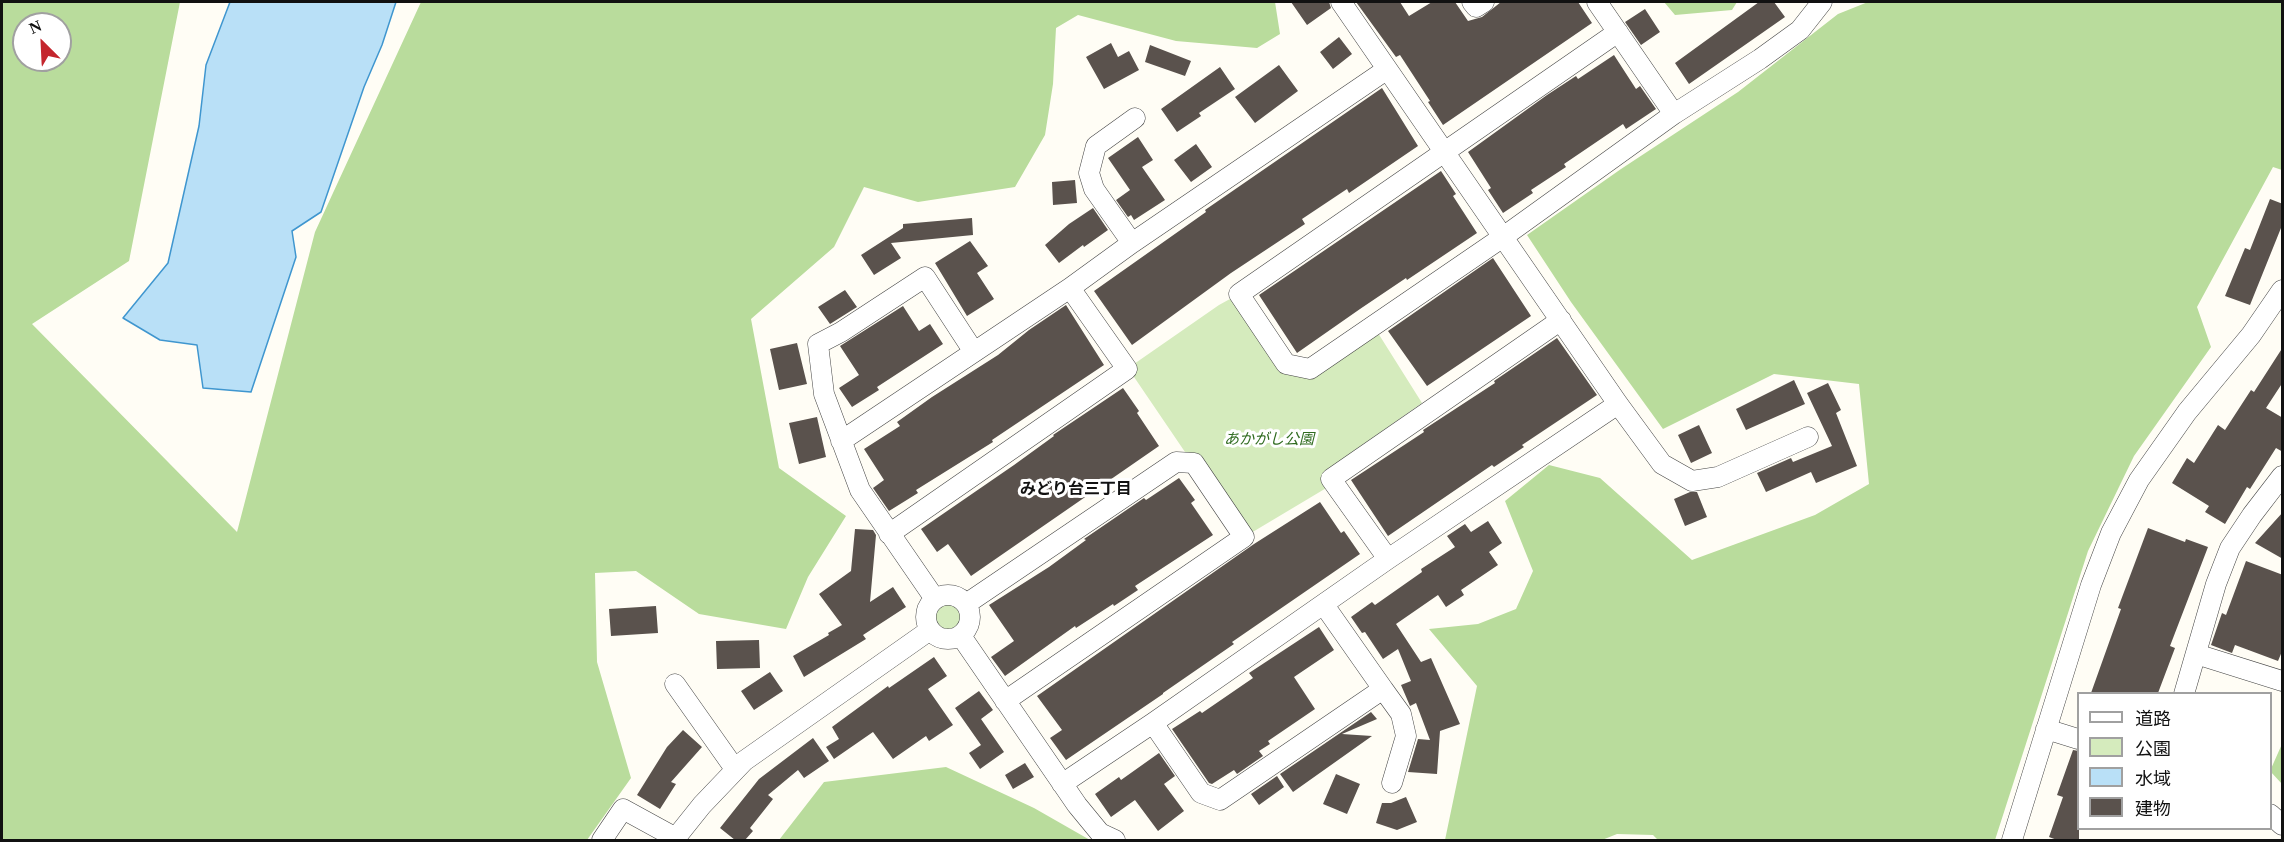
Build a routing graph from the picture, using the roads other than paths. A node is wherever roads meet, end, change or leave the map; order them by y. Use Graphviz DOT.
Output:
graph roads {
  1 [pos="1341,2"];
  2 [pos="1472,2"];
  3 [pos="1484,2"];
  4 [pos="1597,2"];
  5 [pos="1822,2"];
  6 [pos="1618,32"];
  7 [pos="1386,70"];
  8 [pos="1674,114"];
  9 [pos="1135,118"];
  10 [pos="1445,152"];
  11 [pos="1503,237"];
  12 [pos="1132,243"];
  13 [pos="1070,288"];
  14 [pos="2283,291"];
  15 [pos="1561,320"];
  16 [pos="974,352"];
  17 [pos="1618,404"];
  18 [pos="1808,437"];
  19 [pos="841,441"];
  20 [pos="2283,476"];
  21 [pos="889,534"];
  22 [pos="1388,559"];
  23 [pos="935,599"];
  24 [pos="966,604"];
  25 [pos="1324,605"];
  26 [pos="930,630"];
  27 [pos="961,636"];
  28 [pos="2196,654"];
  29 [pos="2283,681"];
  30 [pos="675,684"];
  31 [pos="1383,689"];
  32 [pos="2184,692"];
  33 [pos="1005,701"];
  34 [pos="1153,723"];
  35 [pos="2046,729"];
  36 [pos="2077,738"];
  37 [pos="735,769"];
  38 [pos="1392,783"];
  39 [pos="1062,784"];
  40 [pos="675,839"];
  41 [pos="602,840"];
  42 [pos="1115,840"];
  43 [pos="2013,840"];
  1 -- 7 [label="street"];
  2 -- 3 [label="street"];
  4 -- 6 [label="street"];
  5 -- 8 [label="street"];
  6 -- 8 [label="street"];
  6 -- 10 [label="street"];
  7 -- 10 [label="street"];
  7 -- 12 [label="street"];
  8 -- 11 [label="street"];
  9 -- 12 [label="street"];
  10 -- 11 [label="street"];
  10 -- 11 [label="street"];
  11 -- 15 [label="street"];
  12 -- 13 [label="street"];
  13 -- 16 [label="street"];
  13 -- 21 [label="street"];
  14 -- 35 [label="street"];
  15 -- 17 [label="street"];
  15 -- 22 [label="street"];
  16 -- 19 [label="street"];
  16 -- 19 [label="street"];
  17 -- 18 [label="street"];
  17 -- 22 [label="street"];
  19 -- 21 [label="street"];
  20 -- 28 [label="street"];
  21 -- 23 [label="street"];
  22 -- 25 [label="street"];
  23 -- 24 [label="street"];
  23 -- 26 [label="street"];
  24 -- 27 [label="street"];
  24 -- 33 [label="street"];
  25 -- 31 [label="street"];
  25 -- 34 [label="street"];
  26 -- 27 [label="street"];
  26 -- 37 [label="street"];
  27 -- 33 [label="street"];
  28 -- 29 [label="street"];
  28 -- 32 [label="street"];
  30 -- 37 [label="street"];
  31 -- 34 [label="street"];
  31 -- 38 [label="street"];
  33 -- 39 [label="street"];
  34 -- 39 [label="street"];
  35 -- 36 [label="street"];
  35 -- 43 [label="street"];
  37 -- 40 [label="street"];
  39 -- 42 [label="street"];
  40 -- 41 [label="street"];
}
